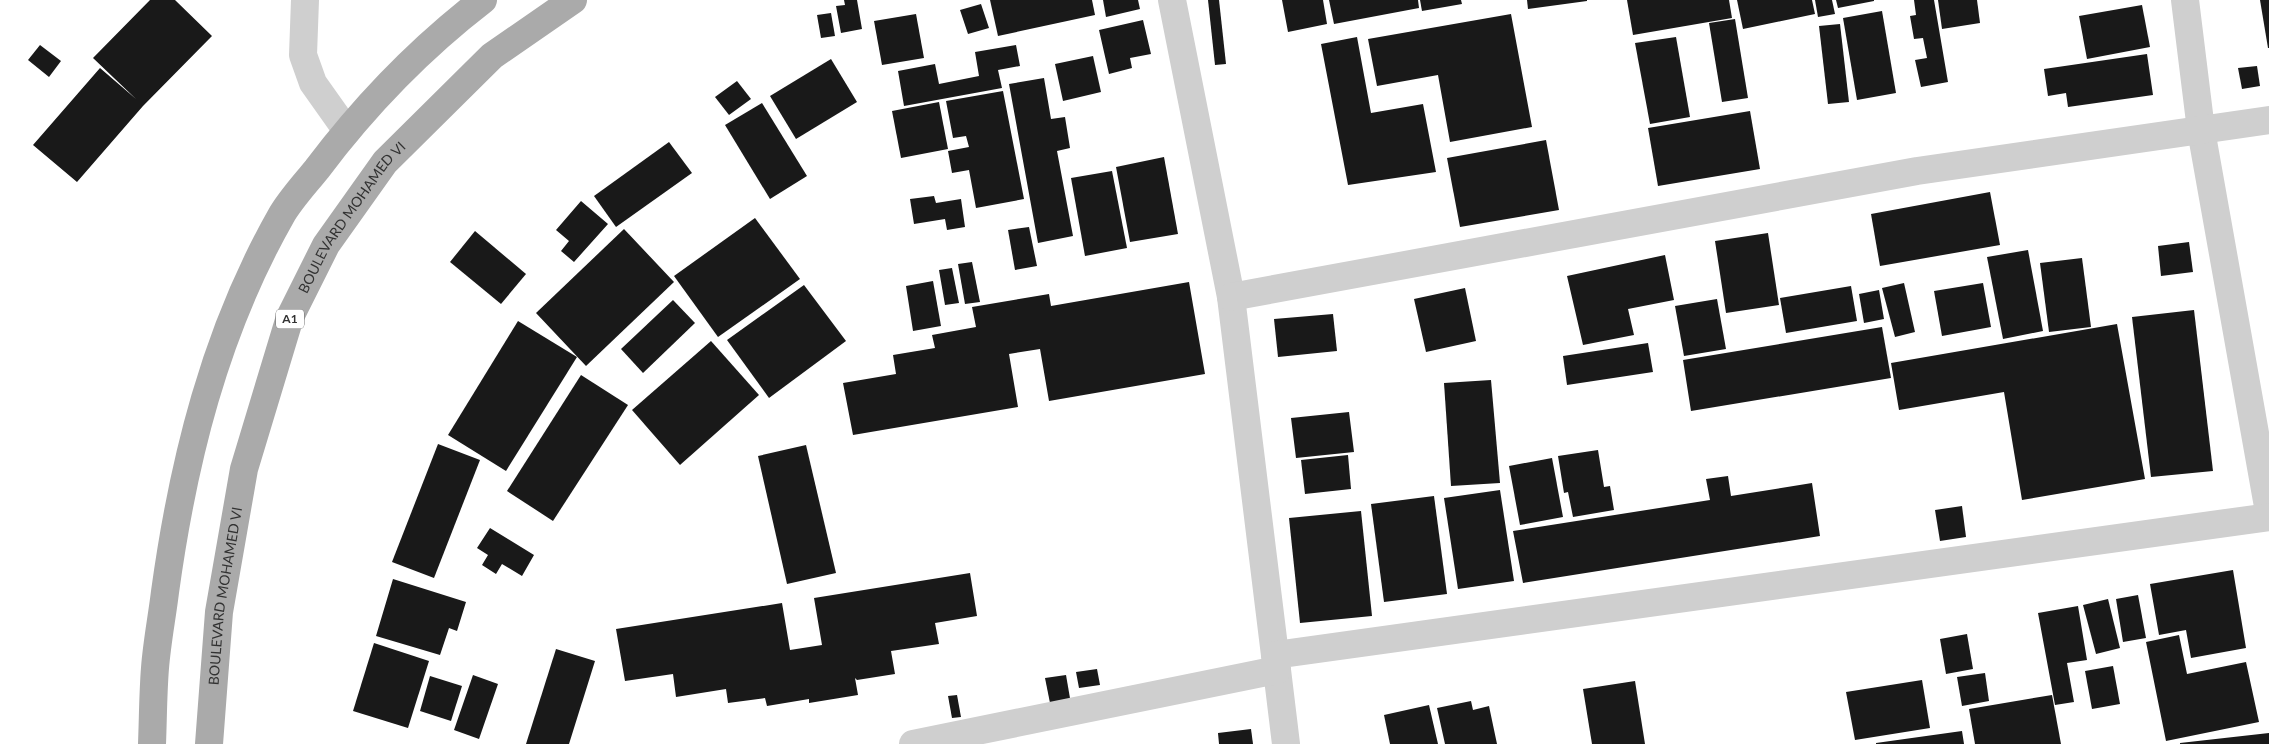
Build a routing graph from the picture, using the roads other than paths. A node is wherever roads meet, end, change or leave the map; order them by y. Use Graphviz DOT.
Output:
graph roads {
  1 [pos="305,0"];
  2 [pos="483,0"];
  3 [pos="574,0"];
  4 [pos="1172,0"];
  5 [pos="2185,0"];
  6 [pos="2269,120"];
  7 [pos="2201,130"];
  8 [pos="347,131"];
  9 [pos="1231,297"];
  10 [pos="2269,512"];
  11 [pos="2269,517"];
  12 [pos="1276,663"];
  13 [pos="152,744"];
  14 [pos="209,744"];
  15 [pos="913,744"];
  16 [pos="1286,744"];
  1 -- 8 [label="street"];
  2 -- 8 [label="main road"];
  3 -- 14 [label="main road, BOULEVARD MOHAMED VI / A1"];
  4 -- 9 [label="street"];
  5 -- 7 [label="street"];
  6 -- 7 [label="street"];
  7 -- 9 [label="street"];
  7 -- 10 [label="street"];
  8 -- 13 [label="main road"];
  9 -- 12 [label="street"];
  11 -- 12 [label="street"];
  12 -- 15 [label="street"];
  12 -- 16 [label="street"];
}
